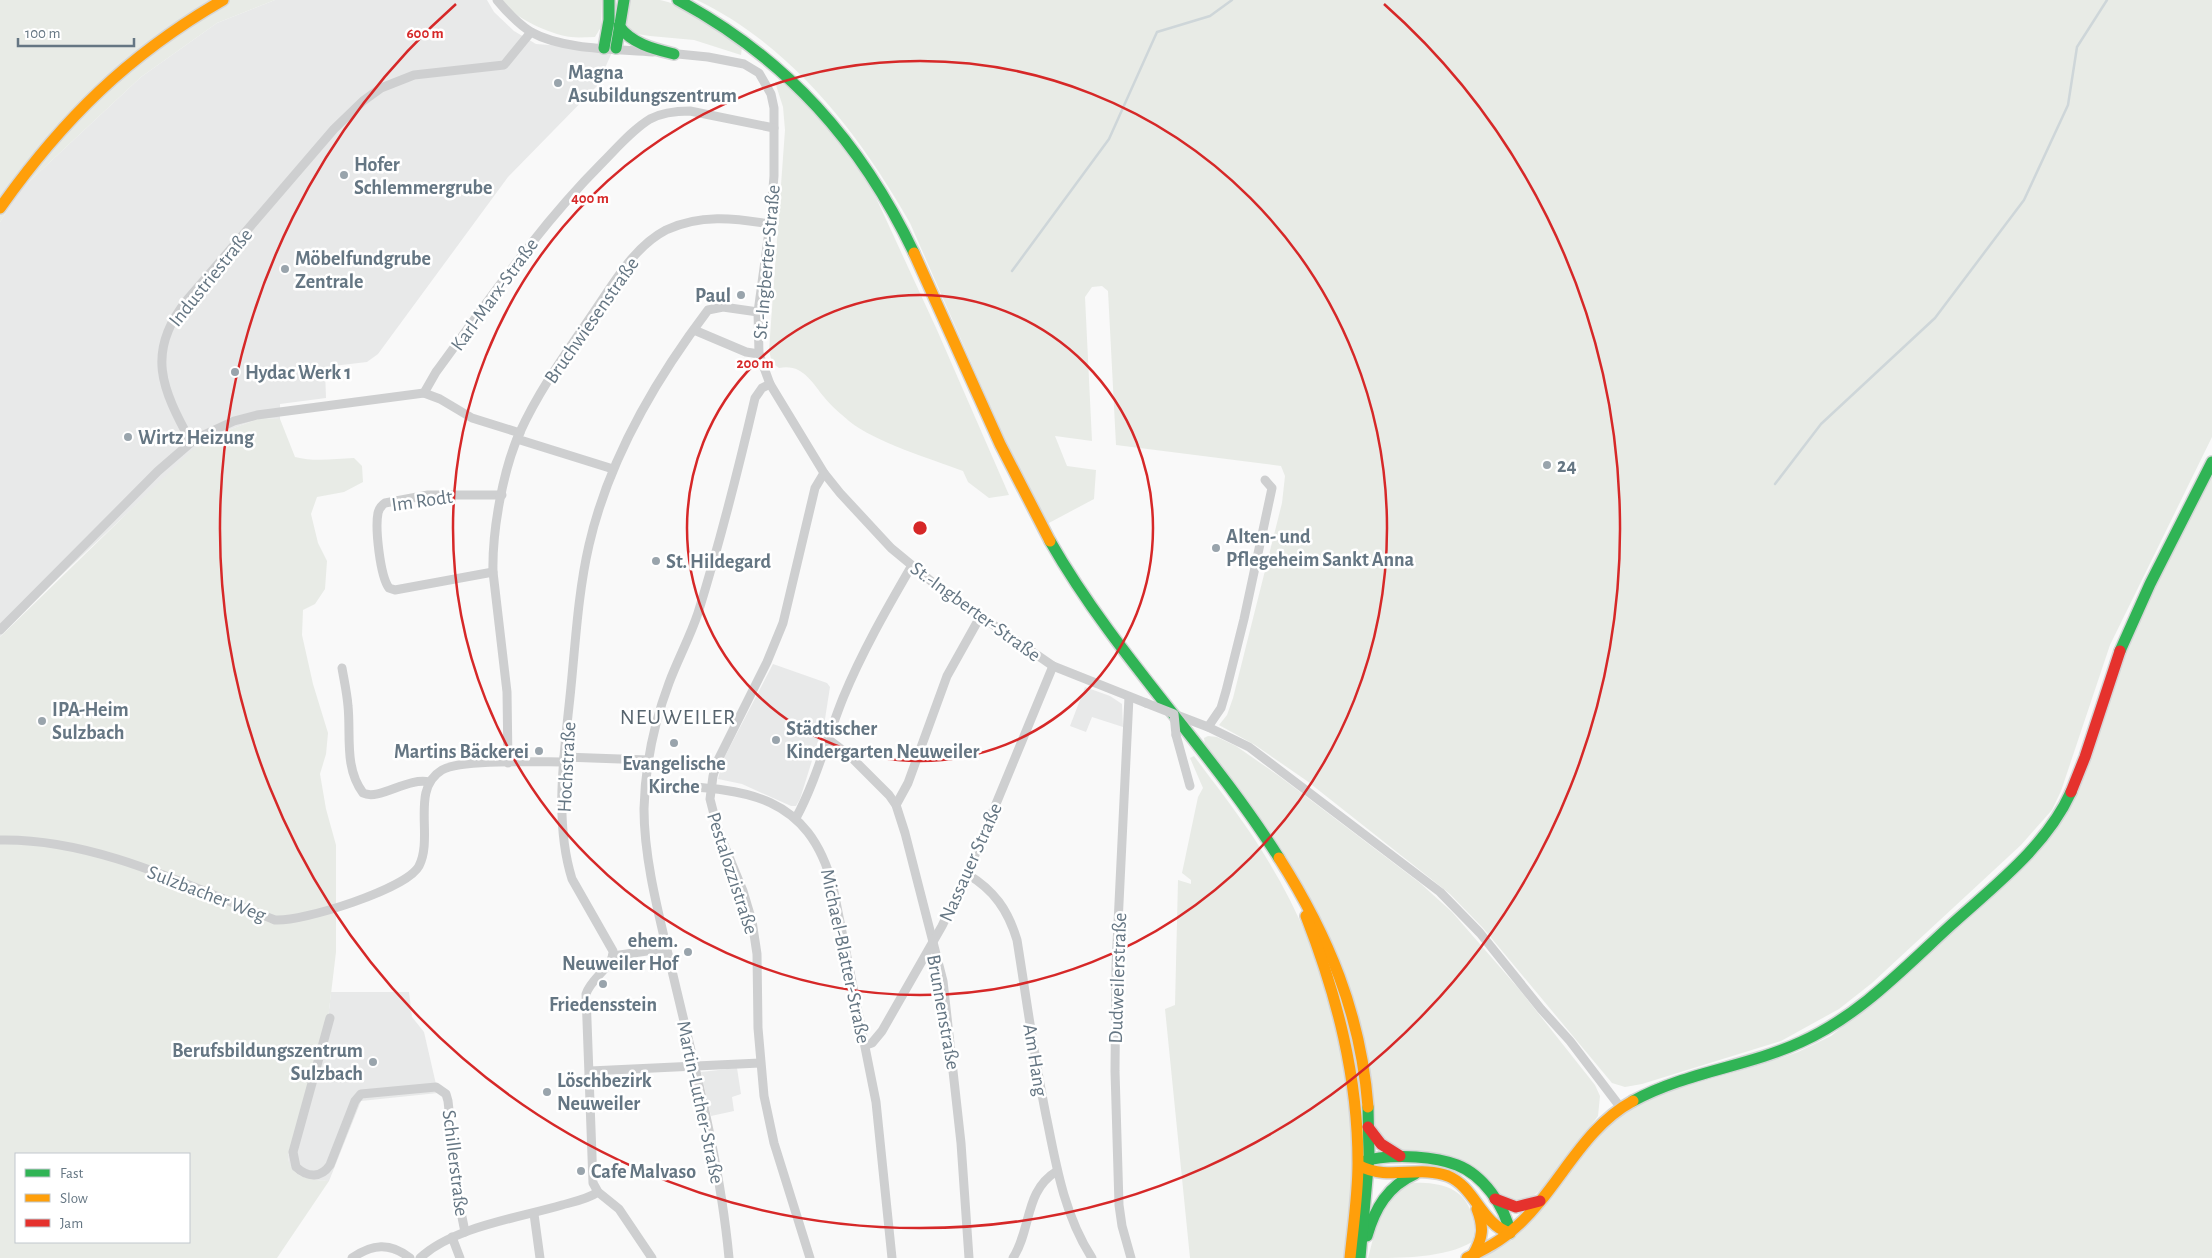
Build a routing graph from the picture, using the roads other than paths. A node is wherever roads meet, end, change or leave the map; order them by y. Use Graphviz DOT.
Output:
graph roads {
  1 [pos="223,0"];
  2 [pos="498,0"];
  3 [pos="609,0"];
  4 [pos="624,0"];
  5 [pos="678,0"];
  6 [pos="619,26"];
  7 [pos="531,32"];
  8 [pos="610,48"];
  9 [pos="674,54"];
  10 [pos="774,128"];
  11 [pos="0,208"];
  12 [pos="770,224"];
  13 [pos="758,312"];
  14 [pos="694,330"];
  15 [pos="759,354"];
  16 [pos="770,384"];
  17 [pos="424,393"];
  18 [pos="518,436"];
  19 [pos="191,442"];
  20 [pos="2212,462"];
  21 [pos="613,468"];
  22 [pos="824,473"];
  23 [pos="1265,480"];
  24 [pos="502,495"];
  25 [pos="911,567"];
  26 [pos="493,572"];
  27 [pos="980,617"];
  28 [pos="0,630"];
  29 [pos="1052,666"];
  30 [pos="342,668"];
  31 [pos="1129,697"];
  32 [pos="1174,714"];
  33 [pos="1208,727"];
  34 [pos="828,739"];
  35 [pos="564,759"];
  36 [pos="648,760"];
  37 [pos="508,763"];
  38 [pos="429,782"];
  39 [pos="646,784"];
  40 [pos="1190,786"];
  41 [pos="710,788"];
  42 [pos="896,805"];
  43 [pos="796,818"];
  44 [pos="0,840"];
  45 [pos="1269,842"];
  46 [pos="967,874"];
  47 [pos="932,944"];
  48 [pos="667,948"];
  49 [pos="613,956"];
  50 [pos="330,1018"];
  51 [pos="866,1045"];
  52 [pos="760,1063"];
  53 [pos="694,1066"];
  54 [pos="590,1071"];
  55 [pos="1621,1108"];
  56 [pos="1368,1127"];
  57 [pos="1402,1157"];
  58 [pos="1364,1165"];
  59 [pos="1057,1171"];
  60 [pos="1419,1172"];
  61 [pos="598,1192"];
  62 [pos="1495,1199"];
  63 [pos="1541,1200"];
  64 [pos="1474,1202"];
  65 [pos="534,1214"];
  66 [pos="465,1232"];
  67 [pos="1510,1234"];
  68 [pos="452,1237"];
  69 [pos="1470,1257"];
  70 [pos="352,1258"];
  71 [pos="410,1258"];
  72 [pos="420,1258"];
  73 [pos="460,1258"];
  74 [pos="540,1258"];
  75 [pos="652,1258"];
  76 [pos="729,1258"];
  77 [pos="810,1258"];
  78 [pos="892,1258"];
  79 [pos="969,1258"];
  80 [pos="1013,1258"];
  81 [pos="1092,1258"];
  82 [pos="1131,1258"];
  83 [pos="1350,1258"];
  84 [pos="1360,1258"];
  1 -- 11 [label="main road"];
  2 -- 7 [label="street"];
  3 -- 8 [label="main road"];
  4 -- 6 [label="main road"];
  5 -- 45 [label="main road"];
  6 -- 8 [label="main road"];
  6 -- 9 [label="main road"];
  7 -- 8 [label="street, St.-Ingberter-Straße"];
  7 -- 19 [label="street, Industriestraße"];
  8 -- 9 [label="street, St.-Ingberter-Straße"];
  9 -- 10 [label="street, St.-Ingberter-Straße"];
  10 -- 12 [label="street, St.-Ingberter-Straße"];
  10 -- 17 [label="street, Karl-Marx-Straße"];
  12 -- 13 [label="street, St.-Ingberter-Straße"];
  12 -- 18 [label="street, Bruchwiesenstraße"];
  13 -- 14 [label="street, Hochstraße"];
  13 -- 15 [label="street, St.-Ingberter-Straße"];
  14 -- 15 [label="street"];
  14 -- 21 [label="street, Hochstraße"];
  15 -- 16 [label="street, St.-Ingberter-Straße"];
  16 -- 22 [label="street, St.-Ingberter-Straße"];
  16 -- 36 [label="street, Martin-Luther-Straße"];
  17 -- 18 [label="street"];
  17 -- 19 [label="street"];
  18 -- 21 [label="street"];
  18 -- 24 [label="street, Bruchwiesenstraße"];
  19 -- 28 [label="street"];
  20 -- 55 [label="main road"];
  21 -- 35 [label="street, Hochstraße"];
  22 -- 25 [label="street, St.-Ingberter-Straße"];
  22 -- 41 [label="street, Pestalozzistraße"];
  23 -- 33 [label="street"];
  24 -- 26 [label="street, Bruchwiesenstraße"];
  24 -- 26 [label="street, Im Rodt"];
  25 -- 27 [label="street, St.-Ingberter-Straße"];
  25 -- 34 [label="street"];
  26 -- 37 [label="street, Bruchwiesenstraße"];
  27 -- 29 [label="street, St.-Ingberter-Straße"];
  27 -- 42 [label="street"];
  29 -- 31 [label="street, St.-Ingberter-Straße"];
  29 -- 46 [label="street, Nassauer Straße"];
  30 -- 38 [label="street"];
  31 -- 32 [label="street, St.-Ingberter-Straße, bridge"];
  31 -- 82 [label="street, Dudweilerstraße"];
  32 -- 33 [label="street, St.-Ingberter-Straße"];
  32 -- 40 [label="street, bridge"];
  33 -- 55 [label="street, St.-Ingberter-Straße"];
  34 -- 42 [label="street, Brunnenstraße"];
  34 -- 43 [label="street"];
  35 -- 36 [label="street"];
  35 -- 37 [label="street"];
  35 -- 49 [label="street, Hochstraße"];
  36 -- 39 [label="street, Martin-Luther-Straße"];
  37 -- 38 [label="street"];
  38 -- 44 [label="street, Sulzbacher Weg"];
  39 -- 41 [label="street, Michael-Blatter-Straße"];
  39 -- 48 [label="street, Martin-Luther-Straße"];
  41 -- 43 [label="street, Michael-Blatter-Straße"];
  41 -- 52 [label="street, Pestalozzistraße"];
  42 -- 47 [label="street, Brunnenstraße"];
  43 -- 51 [label="street, Michael-Blatter-Straße"];
  45 -- 56 [label="main road"];
  45 -- 58 [label="main road"];
  46 -- 47 [label="street, Nassauer Straße"];
  46 -- 59 [label="street, Am Hang"];
  47 -- 51 [label="street, Nassauer Straße"];
  47 -- 79 [label="street, Brunnenstraße"];
  48 -- 49 [label="street"];
  48 -- 53 [label="street, Martin-Luther-Straße"];
  49 -- 54 [label="street"];
  50 -- 66 [label="street, Schillerstraße"];
  51 -- 78 [label="street, Michael-Blatter-Straße"];
  52 -- 53 [label="street"];
  52 -- 77 [label="street, Pestalozzistraße"];
  53 -- 54 [label="street"];
  53 -- 76 [label="street, Martin-Luther-Straße"];
  54 -- 61 [label="street"];
  55 -- 63 [label="main road"];
  56 -- 57 [label="main road"];
  56 -- 58 [label="main road"];
  57 -- 58 [label="main road"];
  57 -- 62 [label="main road"];
  58 -- 60 [label="main road"];
  58 -- 83 [label="main road"];
  58 -- 84 [label="main road"];
  59 -- 80 [label="street"];
  59 -- 81 [label="street, Am Hang"];
  60 -- 64 [label="main road"];
  60 -- 84 [label="main road"];
  61 -- 65 [label="street"];
  61 -- 75 [label="street"];
  62 -- 63 [label="main road"];
  62 -- 67 [label="main road"];
  63 -- 67 [label="main road"];
  64 -- 67 [label="main road"];
  64 -- 69 [label="main road"];
  65 -- 66 [label="street"];
  65 -- 74 [label="street"];
  66 -- 68 [label="street"];
  67 -- 69 [label="main road"];
  68 -- 72 [label="street"];
  68 -- 73 [label="street"];
  70 -- 71 [label="street"];
}
